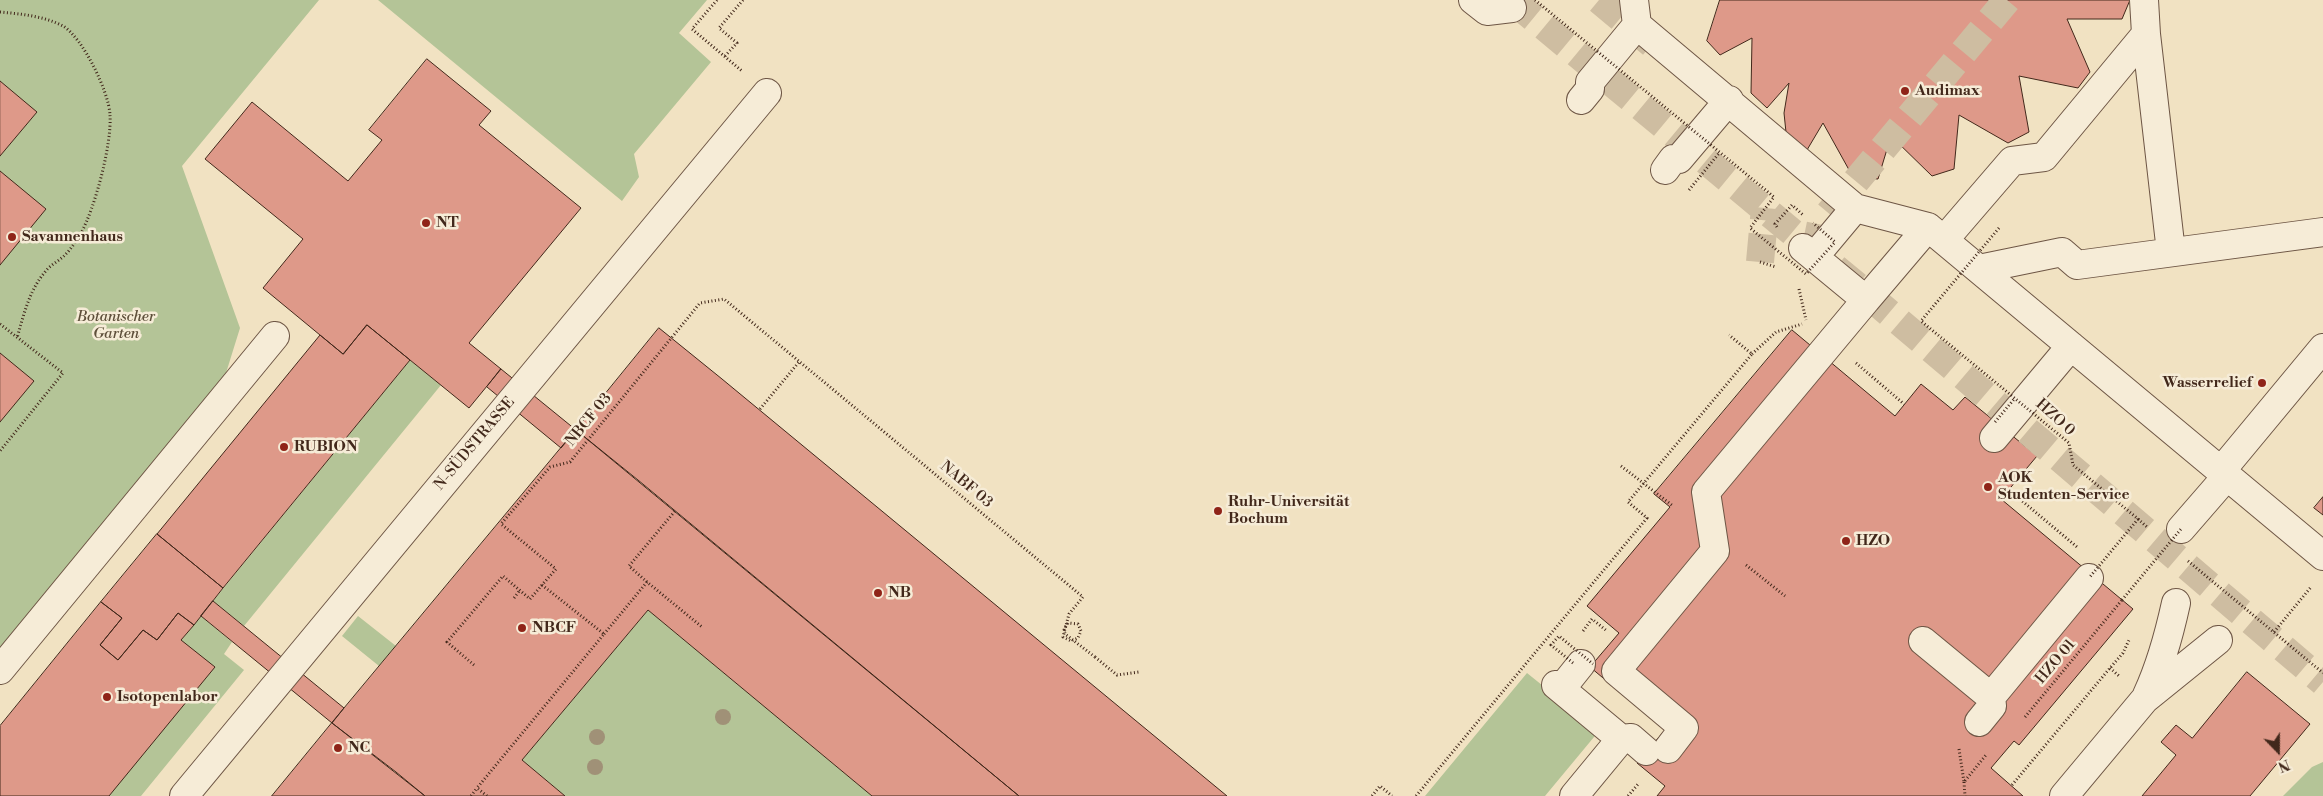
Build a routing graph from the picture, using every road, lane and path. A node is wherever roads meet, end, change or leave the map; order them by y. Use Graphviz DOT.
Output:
graph roads {
  1 [pos="717,0"];
  2 [pos="743,0"];
  3 [pos="1473,0"];
  4 [pos="2144,0"];
  5 [pos="1524,4"];
  6 [pos="0,12"];
  7 [pos="1636,12"];
  8 [pos="2146,34"];
  9 [pos="767,93"];
  10 [pos="1581,100"];
  11 [pos="1728,100"];
  12 [pos="1720,152"];
  13 [pos="1665,170"];
  14 [pos="1689,190"];
  15 [pos="1792,205"];
  16 [pos="1855,208"];
  17 [pos="1813,223"];
  18 [pos="1993,223"];
  19 [pos="1775,224"];
  20 [pos="2323,232"];
  21 [pos="1943,240"];
  22 [pos="2171,252"];
  23 [pos="1979,269"];
  24 [pos="1866,300"];
  25 [pos="0,324"];
  26 [pos="1811,325"];
  27 [pos="1729,335"];
  28 [pos="275,336"];
  29 [pos="17,338"];
  30 [pos="2071,346"];
  31 [pos="2323,348"];
  32 [pos="1752,354"];
  33 [pos="800,362"];
  34 [pos="1854,362"];
  35 [pos="630,388"];
  36 [pos="2015,398"];
  37 [pos="1904,404"];
  38 [pos="760,409"];
  39 [pos="1995,430"];
  40 [pos="0,451"];
  41 [pos="2224,473"];
  42 [pos="2009,490"];
  43 [pos="675,511"];
  44 [pos="2138,519"];
  45 [pos="2153,532"];
  46 [pos="2172,539"];
  47 [pos="2083,552"];
  48 [pos="2183,557"];
  49 [pos="2320,568"];
  50 [pos="2088,578"];
  51 [pos="647,582"];
  52 [pos="542,585"];
  53 [pos="520,590"];
  54 [pos="514,598"];
  55 [pos="2176,603"];
  56 [pos="1587,626"];
  57 [pos="702,627"];
  58 [pos="2274,632"];
  59 [pos="604,634"];
  60 [pos="1605,636"];
  61 [pos="2131,637"];
  62 [pos="2218,640"];
  63 [pos="1923,641"];
  64 [pos="474,665"];
  65 [pos="1588,666"];
  66 [pos="0,670"];
  67 [pos="1139,672"];
  68 [pos="2323,673"];
  69 [pos="1991,697"];
  70 [pos="2145,698"];
  71 [pos="2019,724"];
  72 [pos="1970,732"];
  73 [pos="1621,739"];
  74 [pos="1982,760"];
  75 [pos="1964,782"];
  76 [pos="2012,785"];
  77 [pos="477,788"];
  78 [pos="184,796"];
  79 [pos="471,796"];
  80 [pos="487,796"];
  81 [pos="1372,796"];
  82 [pos="1392,796"];
  83 [pos="1416,796"];
  84 [pos="1574,796"];
  85 [pos="1966,796"];
  86 [pos="2064,796"];
  1 -- 2 [label="path"];
  3 -- 5 [label="street"];
  4 -- 8 [label="street"];
  5 -- 12 [label="path, bridge"];
  6 -- 29 [label="path"];
  7 -- 10 [label="street"];
  7 -- 11 [label="street"];
  8 -- 21 [label="street"];
  8 -- 22 [label="street"];
  9 -- 78 [label="street, N-SÜDSTRASSE"];
  11 -- 13 [label="street"];
  11 -- 16 [label="street"];
  12 -- 14 [label="path, bridge"];
  12 -- 17 [label="path, bridge"];
  15 -- 19 [label="path"];
  16 -- 21 [label="street"];
  16 -- 24 [label="street"];
  18 -- 21 [label="street"];
  18 -- 36 [label="path, HZO 0, bridge"];
  20 -- 22 [label="street"];
  21 -- 23 [label="street"];
  21 -- 24 [label="street"];
  22 -- 23 [label="street"];
  23 -- 30 [label="street"];
  24 -- 65 [label="street"];
  25 -- 29 [label="path"];
  26 -- 32 [label="path"];
  27 -- 32 [label="path"];
  28 -- 66 [label="street"];
  29 -- 40 [label="path"];
  30 -- 39 [label="street"];
  30 -- 41 [label="street"];
  31 -- 41 [label="street"];
  32 -- 83 [label="path"];
  33 -- 35 [label="path, NABF 03"];
  33 -- 38 [label="path"];
  33 -- 67 [label="path, NABF 03, bridge"];
  34 -- 37 [label="path"];
  35 -- 52 [label="path, NBCF 03"];
  36 -- 39 [label="path, HZO 0, bridge"];
  36 -- 44 [label="path, HZO 0, bridge"];
  41 -- 46 [label="street"];
  41 -- 49 [label="street"];
  42 -- 47 [label="path"];
  43 -- 51 [label="path"];
  44 -- 45 [label="path, HZO 0"];
  44 -- 50 [label="path, bridge"];
  46 -- 71 [label="path, HZO 01, bridge"];
  48 -- 58 [label="path"];
  49 -- 58 [label="path"];
  50 -- 69 [label="street"];
  51 -- 57 [label="path"];
  51 -- 59 [label="path"];
  52 -- 53 [label="path"];
  52 -- 59 [label="path"];
  53 -- 54 [label="path"];
  53 -- 64 [label="path"];
  55 -- 70 [label="street"];
  56 -- 60 [label="path"];
  58 -- 68 [label="path"];
  59 -- 77 [label="path"];
  61 -- 76 [label="path"];
  62 -- 70 [label="street"];
  63 -- 69 [label="street"];
  65 -- 65 [label="path, bridge"];
  65 -- 73 [label="street"];
  65 -- 73 [label="street"];
  69 -- 72 [label="street"];
  70 -- 86 [label="street"];
  72 -- 75 [label="path"];
  73 -- 84 [label="street"];
  74 -- 75 [label="path"];
  75 -- 85 [label="path"];
  77 -- 79 [label="path"];
  77 -- 80 [label="path"];
  81 -- 82 [label="path"];
}
